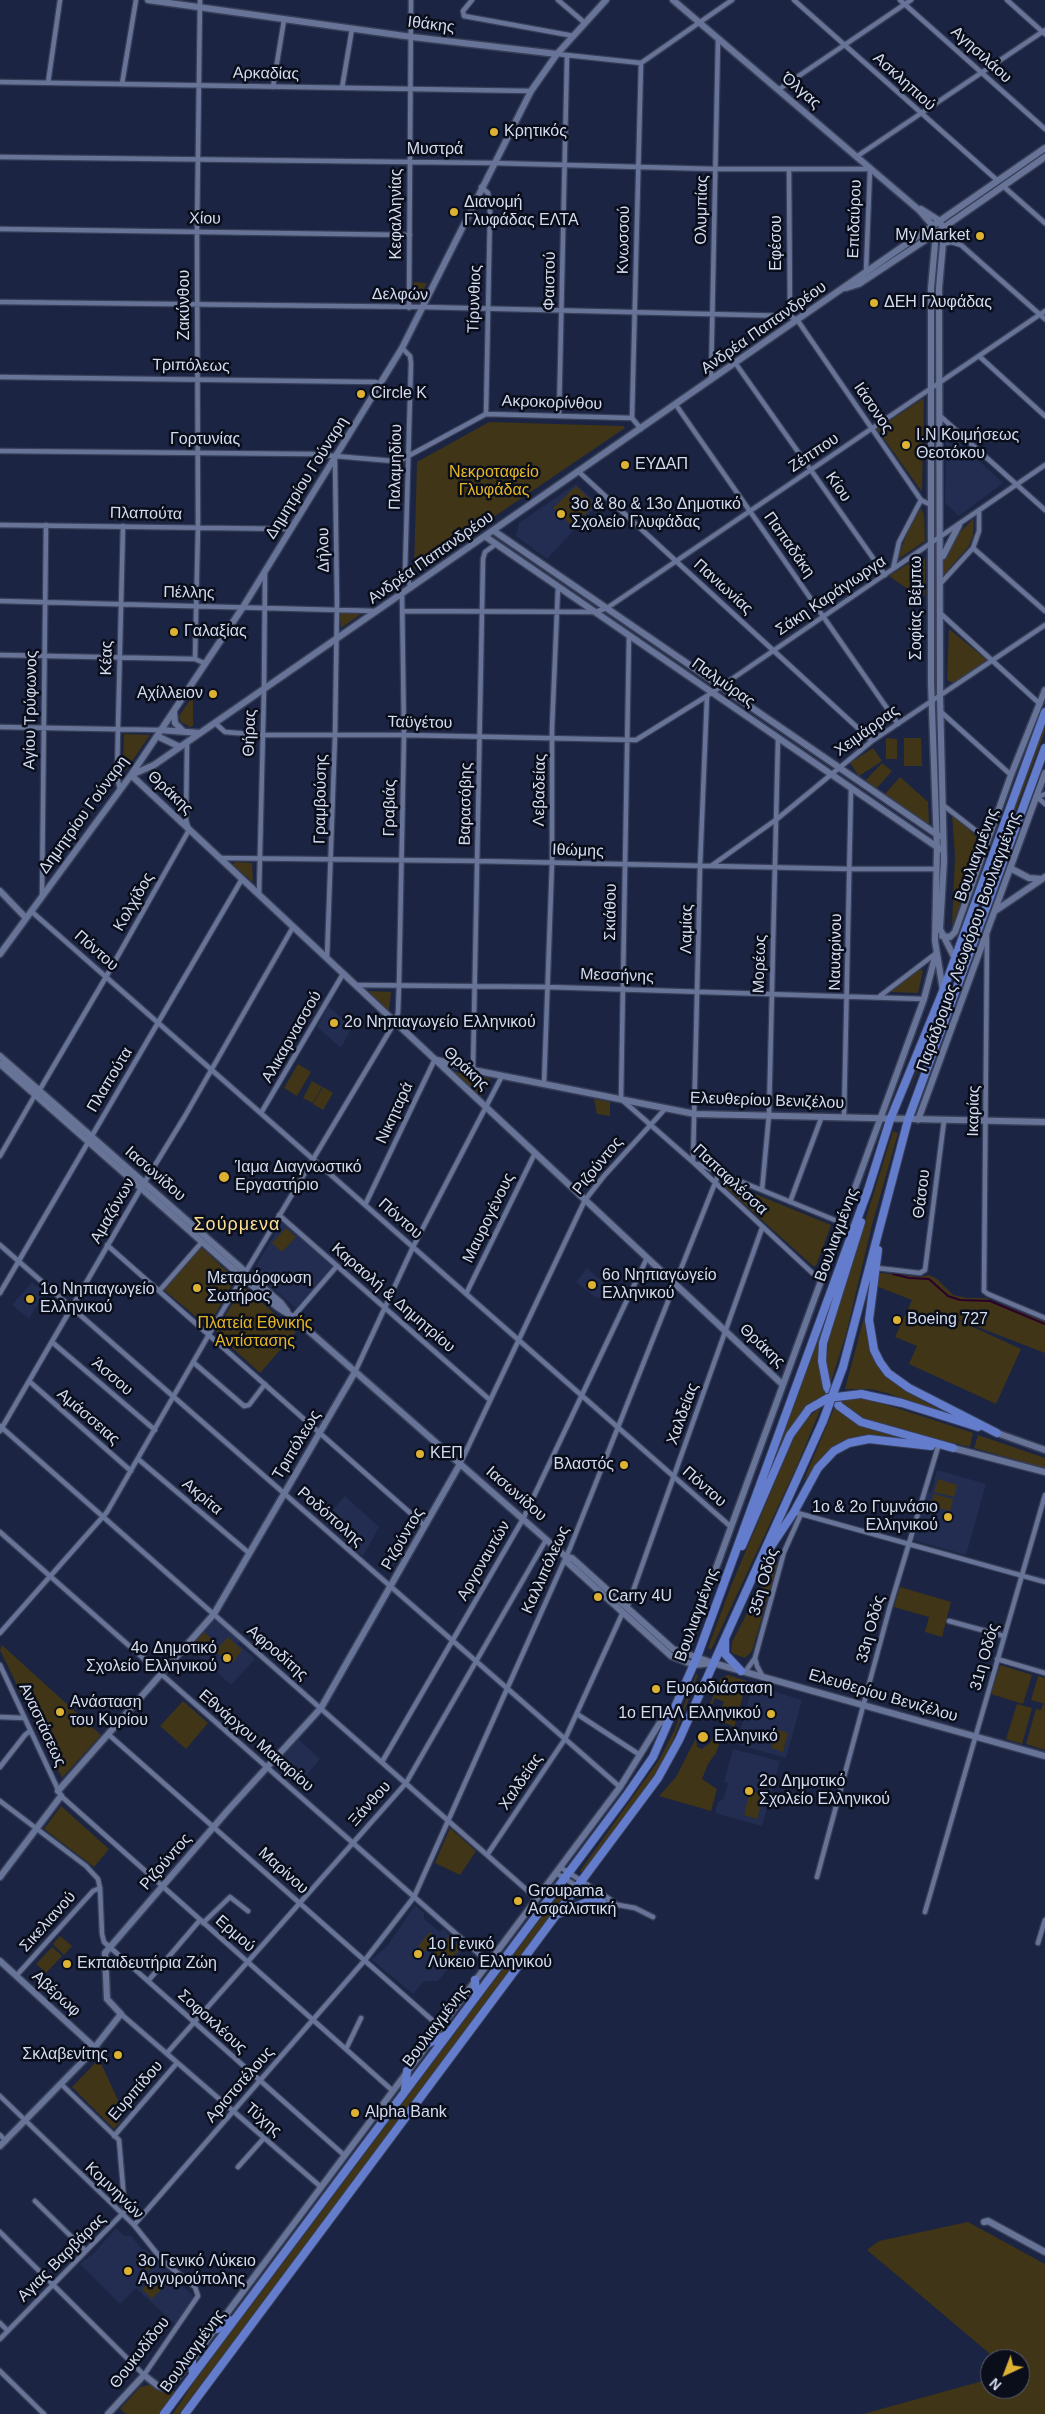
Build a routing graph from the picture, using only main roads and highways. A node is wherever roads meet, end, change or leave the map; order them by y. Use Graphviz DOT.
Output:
graph roads {
  1 [pos="1045,712"];
  2 [pos="1045,748"];
  3 [pos="868,1190"];
  4 [pos="879,1232"];
  5 [pos="753,1574"];
  6 [pos="723,1585"];
  7 [pos="726,1634"];
  8 [pos="743,1671"];
  9 [pos="602,1902"];
  10 [pos="557,1915"];
  11 [pos="476,1980"];
  12 [pos="476,1995"];
  13 [pos="448,2034"];
  14 [pos="427,2044"];
  15 [pos="408,2071"];
  16 [pos="405,2091"];
  17 [pos="235,2317"];
  18 [pos="217,2329"];
  19 [pos="192,2360"];
  20 [pos="193,2374"];
  21 [pos="164,2414"];
  22 [pos="184,2414"];
  1 -- 3 [label="main road, Βουλιαγμένης"];
  2 -- 4 [label="main road, Βουλιαγμένης"];
  3 -- 5 [label="main road"];
  3 -- 6 [label="main road, Βουλιαγμένης"];
  4 -- 5 [label="main road, Βουλιαγμένης, bridge"];
  4 -- 6 [label="main road, bridge"];
  5 -- 7 [label="main road, Βουλιαγμένης"];
  6 -- 12 [label="main road, Βουλιαγμένης"];
  7 -- 8 [label="main road"];
  7 -- 10 [label="main road, Βουλιαγμένης"];
  9 -- 10 [label="main road"];
  10 -- 22 [label="main road, Βουλιαγμένης"];
  11 -- 12 [label="main road"];
  12 -- 13 [label="main road, Βουλιαγμένης"];
  13 -- 14 [label="main road"];
  13 -- 16 [label="main road, Βουλιαγμένης"];
  15 -- 16 [label="main road"];
  16 -- 17 [label="main road, Βουλιαγμένης"];
  17 -- 18 [label="main road"];
  17 -- 20 [label="main road, Βουλιαγμένης"];
  19 -- 20 [label="main road"];
  20 -- 21 [label="main road, Βουλιαγμένης"];
}
